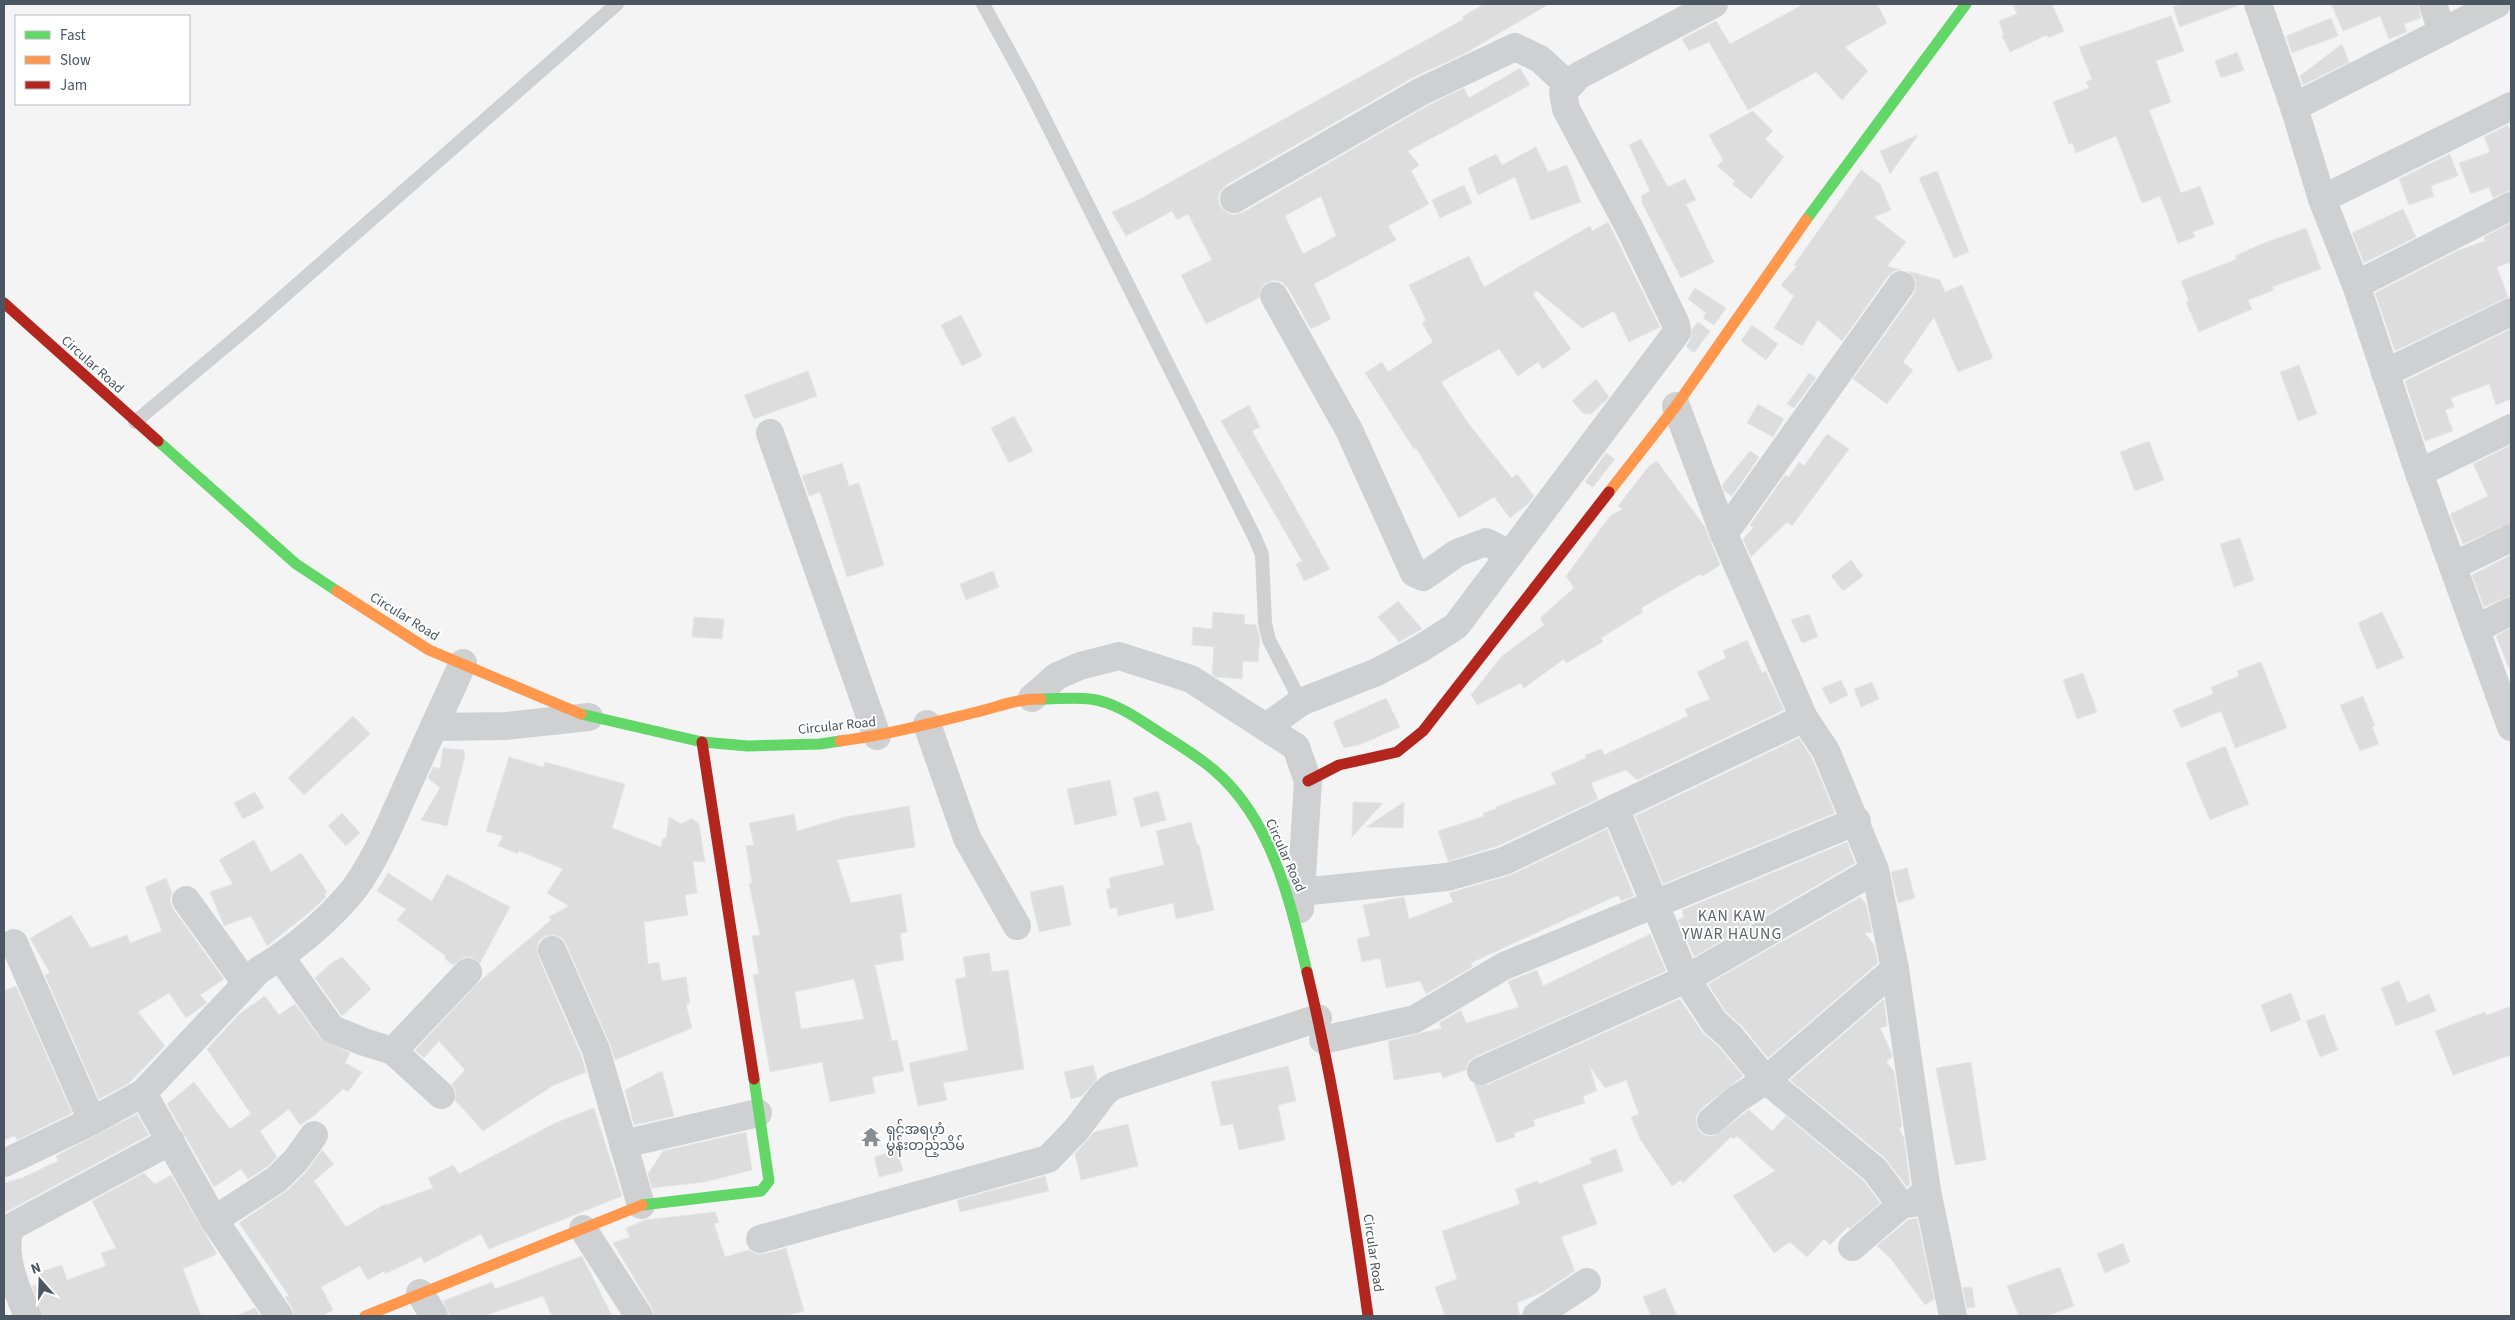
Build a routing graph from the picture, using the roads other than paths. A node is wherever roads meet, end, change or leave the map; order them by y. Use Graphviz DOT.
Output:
graph roads {
  1 [pos="617,4"];
  2 [pos="983,4"];
  3 [pos="1714,4"];
  4 [pos="1966,4"];
  5 [pos="2258,4"];
  6 [pos="2434,4"];
  7 [pos="2496,4"];
  8 [pos="2442,32"];
  9 [pos="1569,86"];
  10 [pos="2511,106"];
  11 [pos="2294,107"];
  12 [pos="1234,199"];
  13 [pos="2322,199"];
  14 [pos="2511,206"];
  15 [pos="1901,285"];
  16 [pos="2356,285"];
  17 [pos="1274,296"];
  18 [pos="4,304"];
  19 [pos="2511,312"];
  20 [pos="2385,373"];
  21 [pos="1676,406"];
  22 [pos="135,422"];
  23 [pos="2511,428"];
  24 [pos="770,433"];
  25 [pos="2419,473"];
  26 [pos="1724,534"];
  27 [pos="2511,538"];
  28 [pos="1510,554"];
  29 [pos="2453,566"];
  30 [pos="2511,611"];
  31 [pos="2476,629"];
  32 [pos="463,663"];
  33 [pos="1032,698"];
  34 [pos="1301,702"];
  35 [pos="589,717"];
  36 [pos="1804,718"];
  37 [pos="927,724"];
  38 [pos="434,727"];
  39 [pos="1266,727"];
  40 [pos="2511,727"];
  41 [pos="877,736"];
  42 [pos="702,742"];
  43 [pos="1308,781"];
  44 [pos="1615,808"];
  45 [pos="1857,821"];
  46 [pos="1875,870"];
  47 [pos="1301,892"];
  48 [pos="186,900"];
  49 [pos="1657,904"];
  50 [pos="1017,926"];
  51 [pos="1298,935"];
  52 [pos="14,943"];
  53 [pos="552,950"];
  54 [pos="281,958"];
  55 [pos="1895,969"];
  56 [pos="468,972"];
  57 [pos="1686,978"];
  58 [pos="246,983"];
  59 [pos="1320,1029"];
  60 [pos="393,1050"];
  61 [pos="1481,1071"];
  62 [pos="1766,1080"];
  63 [pos="143,1093"];
  64 [pos="441,1095"];
  65 [pos="758,1113"];
  66 [pos="92,1121"];
  67 [pos="1711,1121"];
  68 [pos="314,1135"];
  69 [pos="171,1141"];
  70 [pos="623,1144"];
  71 [pos="4,1163"];
  72 [pos="1927,1191"];
  73 [pos="641,1205"];
  74 [pos="1901,1205"];
  75 [pos="214,1220"];
  76 [pos="583,1228"];
  77 [pos="760,1240"];
  78 [pos="1852,1247"];
  79 [pos="1587,1282"];
  80 [pos="420,1293"];
  81 [pos="28,1316"];
  82 [pos="279,1316"];
  83 [pos="365,1316"];
  84 [pos="434,1316"];
  85 [pos="638,1316"];
  86 [pos="1368,1316"];
  87 [pos="1536,1316"];
  88 [pos="1953,1316"];
  1 -- 22 [label="lane"];
  2 -- 34 [label="lane"];
  3 -- 9 [label="street"];
  4 -- 21 [label="main road"];
  5 -- 11 [label="street"];
  6 -- 8 [label="street"];
  7 -- 8 [label="street"];
  8 -- 11 [label="street"];
  9 -- 12 [label="street"];
  9 -- 28 [label="street"];
  10 -- 13 [label="street"];
  11 -- 13 [label="street"];
  13 -- 16 [label="street"];
  14 -- 16 [label="street"];
  15 -- 26 [label="street"];
  16 -- 20 [label="street"];
  17 -- 28 [label="street"];
  18 -- 22 [label="main road, Circular Road"];
  19 -- 20 [label="street"];
  20 -- 25 [label="street"];
  21 -- 26 [label="street"];
  21 -- 43 [label="main road"];
  22 -- 32 [label="main road, Circular Road"];
  23 -- 25 [label="street"];
  24 -- 41 [label="street"];
  25 -- 29 [label="street"];
  26 -- 36 [label="street"];
  27 -- 29 [label="street"];
  28 -- 34 [label="street"];
  29 -- 31 [label="street"];
  30 -- 31 [label="street"];
  31 -- 40 [label="street"];
  32 -- 35 [label="main road, Circular Road"];
  32 -- 38 [label="street"];
  33 -- 37 [label="main road, Circular Road"];
  33 -- 39 [label="street"];
  33 -- 51 [label="main road, Circular Road"];
  34 -- 39 [label="street"];
  35 -- 38 [label="street"];
  35 -- 42 [label="main road, Circular Road"];
  36 -- 44 [label="street"];
  36 -- 45 [label="street"];
  37 -- 41 [label="main road, Circular Road"];
  37 -- 50 [label="street"];
  38 -- 54 [label="street"];
  39 -- 43 [label="street"];
  41 -- 42 [label="main road, Circular Road"];
  42 -- 65 [label="main road"];
  43 -- 47 [label="street"];
  44 -- 47 [label="street"];
  44 -- 49 [label="street"];
  45 -- 46 [label="street"];
  45 -- 49 [label="street"];
  46 -- 55 [label="street"];
  46 -- 57 [label="street"];
  47 -- 51 [label="street"];
  48 -- 58 [label="street"];
  49 -- 57 [label="street"];
  49 -- 59 [label="street"];
  51 -- 59 [label="main road, Circular Road"];
  52 -- 66 [label="street"];
  53 -- 70 [label="street"];
  54 -- 58 [label="street"];
  54 -- 60 [label="street"];
  55 -- 62 [label="street"];
  55 -- 72 [label="street"];
  56 -- 60 [label="street"];
  57 -- 61 [label="street"];
  57 -- 62 [label="street"];
  58 -- 63 [label="street"];
  59 -- 77 [label="street"];
  59 -- 86 [label="main road, Circular Road"];
  60 -- 64 [label="street"];
  62 -- 67 [label="street"];
  62 -- 74 [label="street"];
  63 -- 66 [label="street"];
  63 -- 69 [label="street"];
  65 -- 70 [label="street"];
  65 -- 73 [label="main road"];
  66 -- 71 [label="street"];
  68 -- 75 [label="street"];
  69 -- 75 [label="street"];
  69 -- 81 [label="street"];
  70 -- 73 [label="street"];
  72 -- 74 [label="street"];
  72 -- 88 [label="street"];
  73 -- 76 [label="main road"];
  74 -- 78 [label="street"];
  75 -- 82 [label="street"];
  76 -- 80 [label="main road"];
  76 -- 85 [label="street"];
  79 -- 87 [label="street"];
  80 -- 83 [label="main road"];
  80 -- 84 [label="street"];
}
